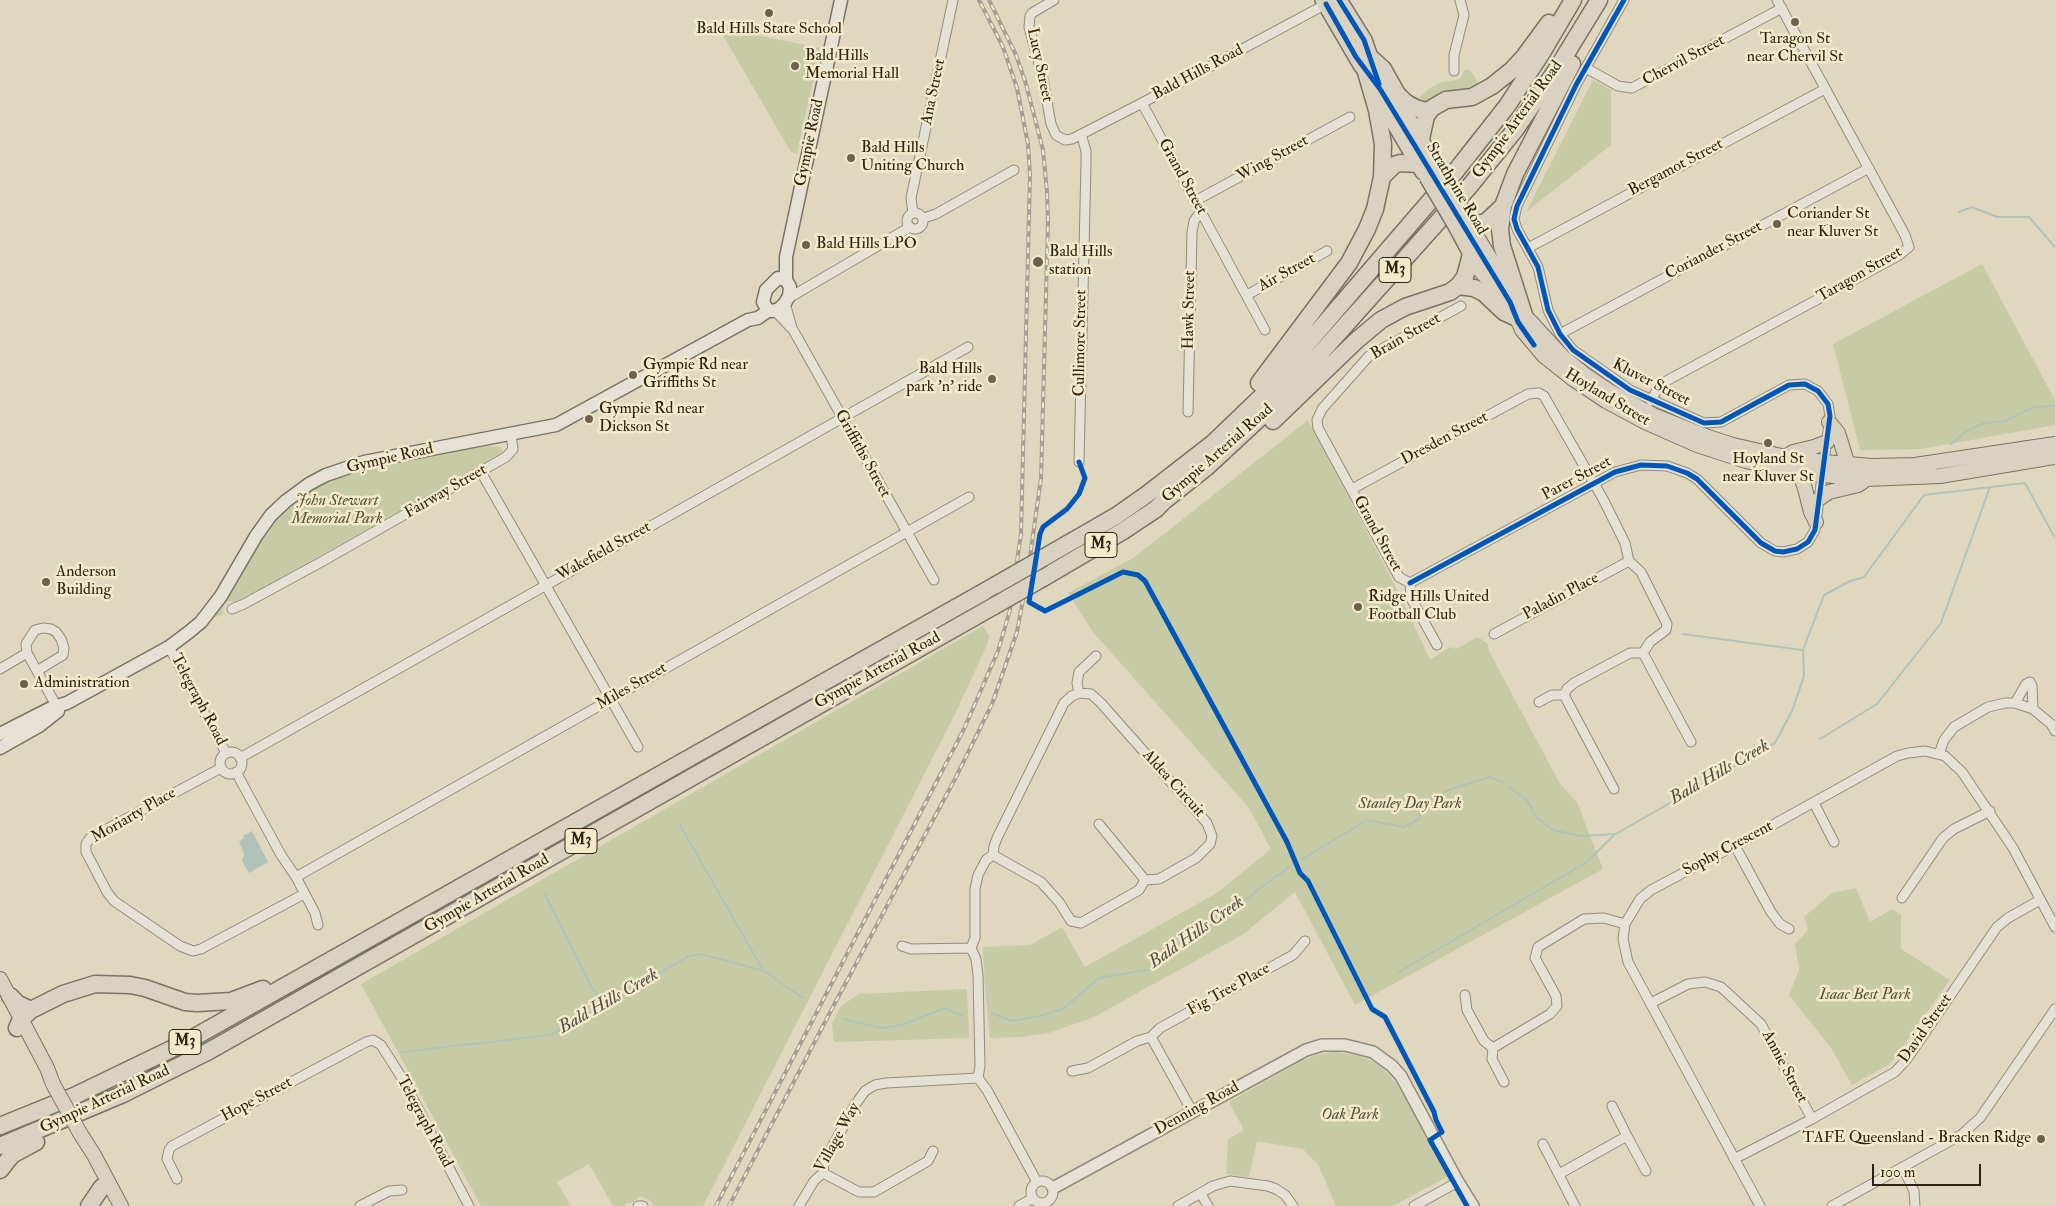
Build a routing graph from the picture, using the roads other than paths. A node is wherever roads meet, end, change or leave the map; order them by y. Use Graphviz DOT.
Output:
graph roads {
  1 [pos="841,0"];
  2 [pos="953,0"];
  3 [pos="1054,0"];
  4 [pos="1460,0"];
  5 [pos="1564,0"];
  6 [pos="1572,0"];
  7 [pos="1599,0"];
  8 [pos="1624,0"];
  9 [pos="1330,1"];
  10 [pos="1779,4"];
  11 [pos="1369,65"];
  12 [pos="1586,68"];
  13 [pos="1454,71"];
  14 [pos="1380,89"];
  15 [pos="1825,89"];
  16 [pos="1142,103"];
  17 [pos="1429,112"];
  18 [pos="1350,117"];
  19 [pos="1081,134"];
  20 [pos="1062,139"];
  21 [pos="1421,139"];
  22 [pos="1869,168"];
  23 [pos="1014,170"];
  24 [pos="1427,170"];
  25 [pos="1382,177"];
  26 [pos="1195,201"];
  27 [pos="1503,206"];
  28 [pos="1201,211"];
  29 [pos="913,213"];
  30 [pos="924,218"];
  31 [pos="1464,223"];
  32 [pos="910,227"];
  33 [pos="1528,248"];
  34 [pos="1327,252"];
  35 [pos="1471,254"];
  36 [pos="784,282"];
  37 [pos="809,285"];
  38 [pos="1458,286"];
  39 [pos="1247,296"];
  40 [pos="1510,302"];
  41 [pos="776,306"];
  42 [pos="1461,306"];
  43 [pos="1520,316"];
  44 [pos="1265,330"];
  45 [pos="1560,334"];
  46 [pos="968,347"];
  47 [pos="1651,401"];
  48 [pos="1188,412"];
  49 [pos="842,418"];
  50 [pos="1316,420"];
  51 [pos="1829,422"];
  52 [pos="511,435"];
  53 [pos="1827,442"];
  54 [pos="2055,444"];
  55 [pos="1196,455"];
  56 [pos="1786,457"];
  57 [pos="2055,457"];
  58 [pos="1079,462"];
  59 [pos="1848,465"];
  60 [pos="1823,469"];
  61 [pos="481,472"];
  62 [pos="1798,472"];
  63 [pos="1866,479"];
  64 [pos="1594,484"];
  65 [pos="1352,490"];
  66 [pos="969,497"];
  67 [pos="1820,498"];
  68 [pos="1156,509"];
  69 [pos="1816,522"];
  70 [pos="906,532"];
  71 [pos="1628,561"];
  72 [pos="934,580"];
  73 [pos="1410,583"];
  74 [pos="545,585"];
  75 [pos="232,609"];
  76 [pos="1494,634"];
  77 [pos="1437,645"];
  78 [pos="169,647"];
  79 [pos="27,653"];
  80 [pos="1643,653"];
  81 [pos="1096,656"];
  82 [pos="0,669"];
  83 [pos="37,671"];
  84 [pos="1078,693"];
  85 [pos="1564,695"];
  86 [pos="610,700"];
  87 [pos="1538,702"];
  88 [pos="2016,703"];
  89 [pos="62,705"];
  90 [pos="2033,709"];
  91 [pos="2055,732"];
  92 [pos="0,734"];
  93 [pos="1691,742"];
  94 [pos="638,747"];
  95 [pos="0,748"];
  96 [pos="226,753"];
  97 [pos="1938,754"];
  98 [pos="240,758"];
  99 [pos="221,768"];
  100 [pos="236,772"];
  101 [pos="1614,789"];
  102 [pos="1814,803"];
  103 [pos="1990,811"];
  104 [pos="1098,824"];
  105 [pos="1834,842"];
  106 [pos="1735,846"];
  107 [pos="993,855"];
  108 [pos="296,878"];
  109 [pos="1145,880"];
  110 [pos="304,894"];
  111 [pos="1902,898"];
  112 [pos="2040,900"];
  113 [pos="1624,924"];
  114 [pos="318,925"];
  115 [pos="2055,926"];
  116 [pos="1789,929"];
  117 [pos="1305,941"];
  118 [pos="902,946"];
  119 [pos="971,948"];
  120 [pos="0,979"];
  121 [pos="293,982"];
  122 [pos="1465,995"];
  123 [pos="5,996"];
  124 [pos="1651,1003"];
  125 [pos="2055,1009"];
  126 [pos="23,1019"];
  127 [pos="1151,1037"];
  128 [pos="376,1041"];
  129 [pos="1493,1048"];
  130 [pos="1072,1071"];
  131 [pos="978,1078"];
  132 [pos="1504,1082"];
  133 [pos="1612,1106"];
  134 [pos="1192,1111"];
  135 [pos="1812,1119"];
  136 [pos="55,1124"];
  137 [pos="0,1126"];
  138 [pos="80,1133"];
  139 [pos="1627,1136"];
  140 [pos="1543,1144"];
  141 [pos="0,1146"];
  142 [pos="933,1150"];
  143 [pos="1734,1159"];
  144 [pos="1903,1168"];
  145 [pos="0,1170"];
  146 [pos="1646,1171"];
  147 [pos="822,1173"];
  148 [pos="1559,1174"];
  149 [pos="177,1179"];
  150 [pos="1037,1182"];
  151 [pos="1458,1182"];
  152 [pos="102,1187"];
  153 [pos="1053,1188"];
  154 [pos="402,1190"];
  155 [pos="1200,1194"];
  156 [pos="1033,1198"];
  157 [pos="1049,1204"];
  158 [pos="88,1206"];
  159 [pos="113,1206"];
  160 [pos="121,1206"];
  161 [pos="360,1206"];
  162 [pos="469,1206"];
  163 [pos="638,1206"];
  164 [pos="644,1206"];
  165 [pos="799,1206"];
  166 [pos="1019,1206"];
  167 [pos="1178,1206"];
  168 [pos="1208,1206"];
  169 [pos="1293,1206"];
  170 [pos="1414,1206"];
  171 [pos="1473,1206"];
  172 [pos="1575,1206"];
  173 [pos="1760,1206"];
  174 [pos="1832,1206"];
  175 [pos="1915,1206"];
  1 -- 36 [label="main road, Gympie Road"];
  2 -- 29 [label="street, Ana Street"];
  3 -- 20 [label="street, Lucy Street"];
  4 -- 13 [label="street"];
  5 -- 17 [label="highway"];
  6 -- 55 [label="highway, Gympie Arterial Road / M3"];
  7 -- 27 [label="highway"];
  7 -- 68 [label="highway, Gympie Arterial Road / M3"];
  8 -- 12 [label="street, Kluver Street"];
  9 -- 11 [label="highway, Strathpine Road"];
  9 -- 16 [label="street, Bald Hills Road"];
  10 -- 12 [label="street, Chervil Street"];
  10 -- 15 [label="street, Taragon Street"];
  11 -- 14 [label="highway, Strathpine Road"];
  11 -- 17 [label="highway"];
  11 -- 25 [label="highway"];
  12 -- 33 [label="street, Kluver Street"];
  14 -- 21 [label="highway, Strathpine Road"];
  14 -- 24 [label="highway, Strathpine Road"];
  15 -- 22 [label="street, Taragon Street"];
  15 -- 33 [label="street, Bergamot Street"];
  16 -- 19 [label="street, Bald Hills Road"];
  16 -- 26 [label="street, Grand Street"];
  17 -- 21 [label="highway"];
  18 -- 26 [label="street, Wing Street"];
  19 -- 20 [label="street, Bald Hills Road"];
  19 -- 58 [label="street, Cullimore Street"];
  21 -- 24 [label="highway, Strathpine Road"];
  22 -- 45 [label="street, Coriander Street"];
  22 -- 47 [label="street, Taragon Street"];
  23 -- 30 [label="street"];
  24 -- 25 [label="highway"];
  24 -- 31 [label="highway, Strathpine Road, bridge"];
  25 -- 55 [label="highway"];
  26 -- 28 [label="street, Grand Street"];
  27 -- 31 [label="highway"];
  27 -- 43 [label="highway"];
  28 -- 39 [label="street, Grand Street"];
  28 -- 48 [label="street, Hawk Street"];
  29 -- 30 [label="street"];
  29 -- 32 [label="street"];
  30 -- 32 [label="street"];
  31 -- 35 [label="highway, Strathpine Road"];
  31 -- 40 [label="main road, Strathpine Road"];
  32 -- 37 [label="street"];
  33 -- 45 [label="street, Kluver Street"];
  34 -- 39 [label="street, Air Street"];
  35 -- 38 [label="highway"];
  35 -- 40 [label="main road, Strathpine Road"];
  36 -- 37 [label="street"];
  36 -- 41 [label="main road, Gympie Road"];
  36 -- 41 [label="main road"];
  37 -- 41 [label="street"];
  38 -- 43 [label="highway"];
  38 -- 68 [label="highway"];
  39 -- 44 [label="street, Grand Street"];
  40 -- 43 [label="main road, Hoyland Street"];
  41 -- 49 [label="street, Griffiths Street"];
  41 -- 52 [label="main road, Gympie Road"];
  42 -- 50 [label="street, Brain Street"];
  43 -- 56 [label="main road, Hoyland Street"];
  43 -- 62 [label="main road, Hoyland Street"];
  45 -- 47 [label="street, Kluver Street"];
  46 -- 49 [label="street, Wakefield Street"];
  47 -- 51 [label="street, Kluver Street"];
  49 -- 70 [label="street, Griffiths Street"];
  49 -- 74 [label="street, Wakefield Street"];
  50 -- 65 [label="street, Grand Street"];
  51 -- 53 [label="street, Kluver Street"];
  51 -- 59 [label="main road"];
  52 -- 61 [label="street, Fairway Street"];
  52 -- 78 [label="main road, Gympie Road"];
  53 -- 56 [label="main road"];
  53 -- 60 [label="street, Kluver Street"];
  54 -- 59 [label="main road, Hoyland Street"];
  55 -- 121 [label="highway, Gympie Arterial Road / M3, bridge"];
  56 -- 60 [label="main road, Hoyland Street"];
  57 -- 63 [label="main road, Hoyland Street"];
  59 -- 60 [label="main road, Hoyland Street"];
  60 -- 62 [label="main road, Hoyland Street"];
  60 -- 63 [label="main road, Hoyland Street"];
  60 -- 67 [label="street, Parer Street"];
  61 -- 74 [label="street"];
  61 -- 75 [label="street, Fairway Street"];
  62 -- 69 [label="main road"];
  63 -- 67 [label="main road"];
  64 -- 65 [label="street, Dresden Street"];
  64 -- 69 [label="street, Parer Street"];
  64 -- 71 [label="street"];
  64 -- 73 [label="street, Parer Street"];
  65 -- 73 [label="street, Grand Street"];
  66 -- 70 [label="street, Miles Street"];
  67 -- 69 [label="street, Parer Street"];
  68 -- 136 [label="highway, Gympie Arterial Road / M3, bridge"];
  70 -- 72 [label="street, Griffiths Street"];
  70 -- 86 [label="street, Miles Street"];
  71 -- 76 [label="street, Paladin Place"];
  71 -- 80 [label="street"];
  73 -- 77 [label="street, Grand Street"];
  74 -- 86 [label="street"];
  74 -- 98 [label="street, Wakefield Street"];
  78 -- 89 [label="main road, Gympie Road"];
  78 -- 96 [label="street, Telegraph Road"];
  79 -- 82 [label="street"];
  79 -- 83 [label="street"];
  79 -- 83 [label="street"];
  80 -- 85 [label="street"];
  80 -- 93 [label="street"];
  81 -- 84 [label="street"];
  83 -- 89 [label="street"];
  84 -- 107 [label="street"];
  84 -- 109 [label="street, Aldea Circuit"];
  85 -- 87 [label="street"];
  85 -- 101 [label="street"];
  86 -- 94 [label="street"];
  86 -- 108 [label="street, Miles Street"];
  88 -- 90 [label="street"];
  88 -- 90 [label="street"];
  88 -- 97 [label="street"];
  89 -- 92 [label="main road, Gympie Road"];
  89 -- 95 [label="main road, Gympie Road"];
  90 -- 91 [label="street"];
  96 -- 98 [label="street"];
  96 -- 99 [label="street"];
  97 -- 102 [label="street, Sophy Crescent"];
  97 -- 103 [label="street, Sophy Crescent"];
  98 -- 100 [label="street"];
  99 -- 100 [label="street"];
  99 -- 110 [label="street, Moriarty Place"];
  100 -- 108 [label="street"];
  102 -- 105 [label="street"];
  102 -- 106 [label="street, Sophy Crescent"];
  103 -- 111 [label="street"];
  103 -- 112 [label="street, Sophy Crescent"];
  104 -- 109 [label="street"];
  106 -- 113 [label="street, Sophy Crescent"];
  106 -- 116 [label="street"];
  107 -- 109 [label="street, Aldea Circuit"];
  107 -- 119 [label="street"];
  108 -- 110 [label="street"];
  110 -- 114 [label="street"];
  112 -- 115 [label="street, Sophy Crescent"];
  112 -- 135 [label="street, David Street"];
  113 -- 124 [label="street"];
  113 -- 129 [label="street"];
  117 -- 127 [label="street, Fig Tree Place"];
  118 -- 119 [label="street"];
  119 -- 131 [label="street"];
  120 -- 123 [label="main road"];
  121 -- 126 [label="highway"];
  121 -- 137 [label="highway, Gympie Arterial Road / M3"];
  122 -- 129 [label="street"];
  123 -- 126 [label="highway"];
  124 -- 135 [label="street, Annie Street"];
  124 -- 143 [label="street"];
  125 -- 144 [label="street"];
  126 -- 138 [label="main road, bridge"];
  127 -- 130 [label="street, Fig Tree Place"];
  127 -- 134 [label="street"];
  128 -- 149 [label="street, Hope Street"];
  128 -- 162 [label="street, Telegraph Road"];
  129 -- 132 [label="street"];
  131 -- 147 [label="street, Village Way"];
  131 -- 150 [label="street"];
  133 -- 139 [label="street"];
  134 -- 151 [label="street, Denning Road"];
  134 -- 153 [label="street, Denning Road"];
  135 -- 143 [label="street, David Street"];
  136 -- 141 [label="highway, Gympie Arterial Road / M3"];
  136 -- 145 [label="highway"];
  138 -- 152 [label="main road"];
  138 -- 160 [label="main road"];
  139 -- 146 [label="street"];
  139 -- 148 [label="street"];
  140 -- 148 [label="street"];
  142 -- 147 [label="street"];
  143 -- 173 [label="street"];
  144 -- 174 [label="street"];
  144 -- 175 [label="street"];
  147 -- 165 [label="street, Village Way"];
  148 -- 172 [label="street"];
  150 -- 153 [label="street"];
  150 -- 156 [label="street"];
  151 -- 170 [label="street"];
  151 -- 171 [label="street, Denning Road"];
  152 -- 158 [label="highway"];
  152 -- 159 [label="main road"];
  153 -- 157 [label="street"];
  154 -- 161 [label="street"];
  155 -- 167 [label="street"];
  155 -- 168 [label="street"];
  155 -- 169 [label="street"];
  156 -- 157 [label="street"];
  156 -- 166 [label="street"];
  163 -- 164 [label="street"];
}
